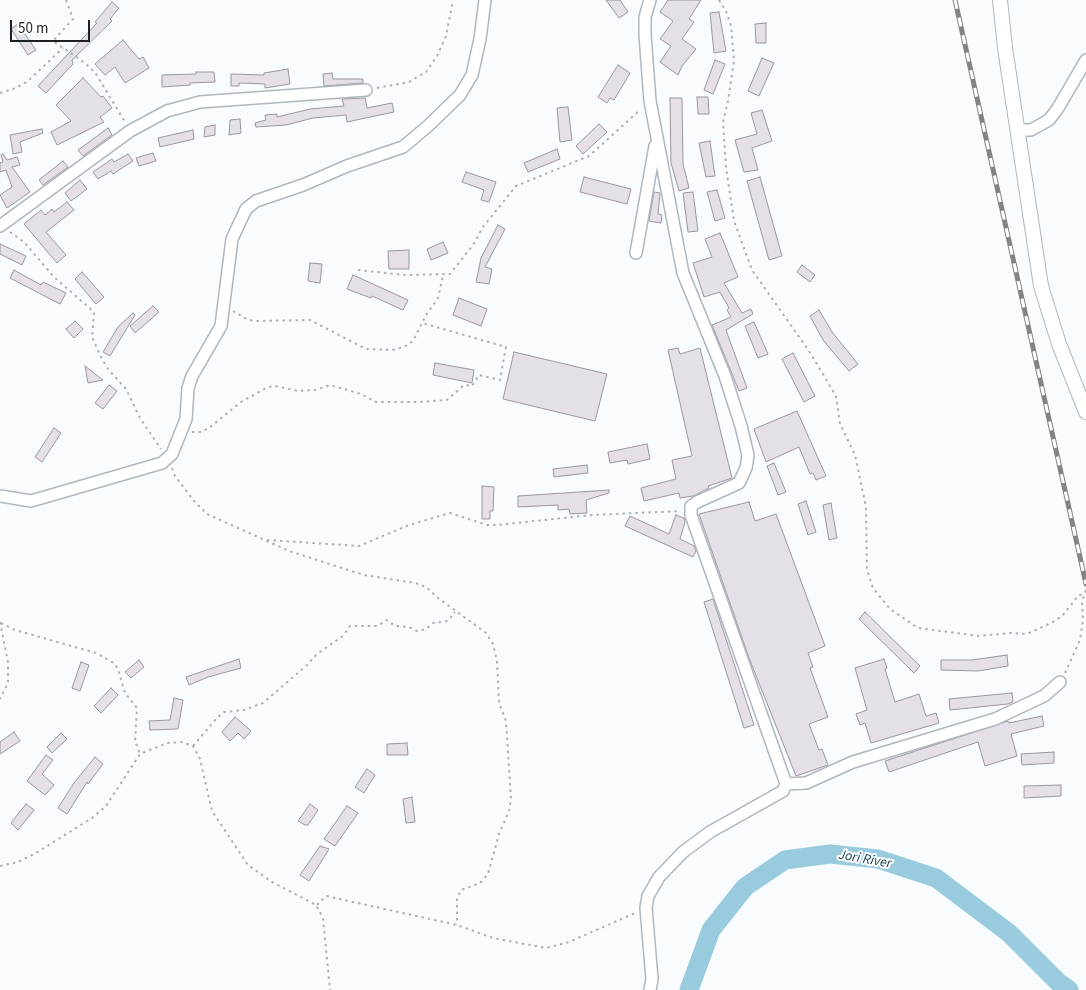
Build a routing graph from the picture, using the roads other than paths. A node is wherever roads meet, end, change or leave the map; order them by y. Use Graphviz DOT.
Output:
graph roads {
  1 [pos="485,0"];
  2 [pos="650,0"];
  3 [pos="1000,0"];
  4 [pos="1086,60"];
  5 [pos="366,90"];
  6 [pos="1017,130"];
  7 [pos="656,139"];
  8 [pos="2,229"];
  9 [pos="636,253"];
  10 [pos="1086,412"];
  11 [pos="0,496"];
  12 [pos="1060,682"];
  13 [pos="786,784"];
  14 [pos="650,990"];
  1 -- 11 [label="street"];
  2 -- 7 [label="street"];
  3 -- 6 [label="main road"];
  4 -- 6 [label="street"];
  5 -- 8 [label="street"];
  6 -- 10 [label="main road"];
  7 -- 9 [label="street"];
  7 -- 13 [label="street"];
  12 -- 13 [label="street"];
  13 -- 14 [label="street"];
}
